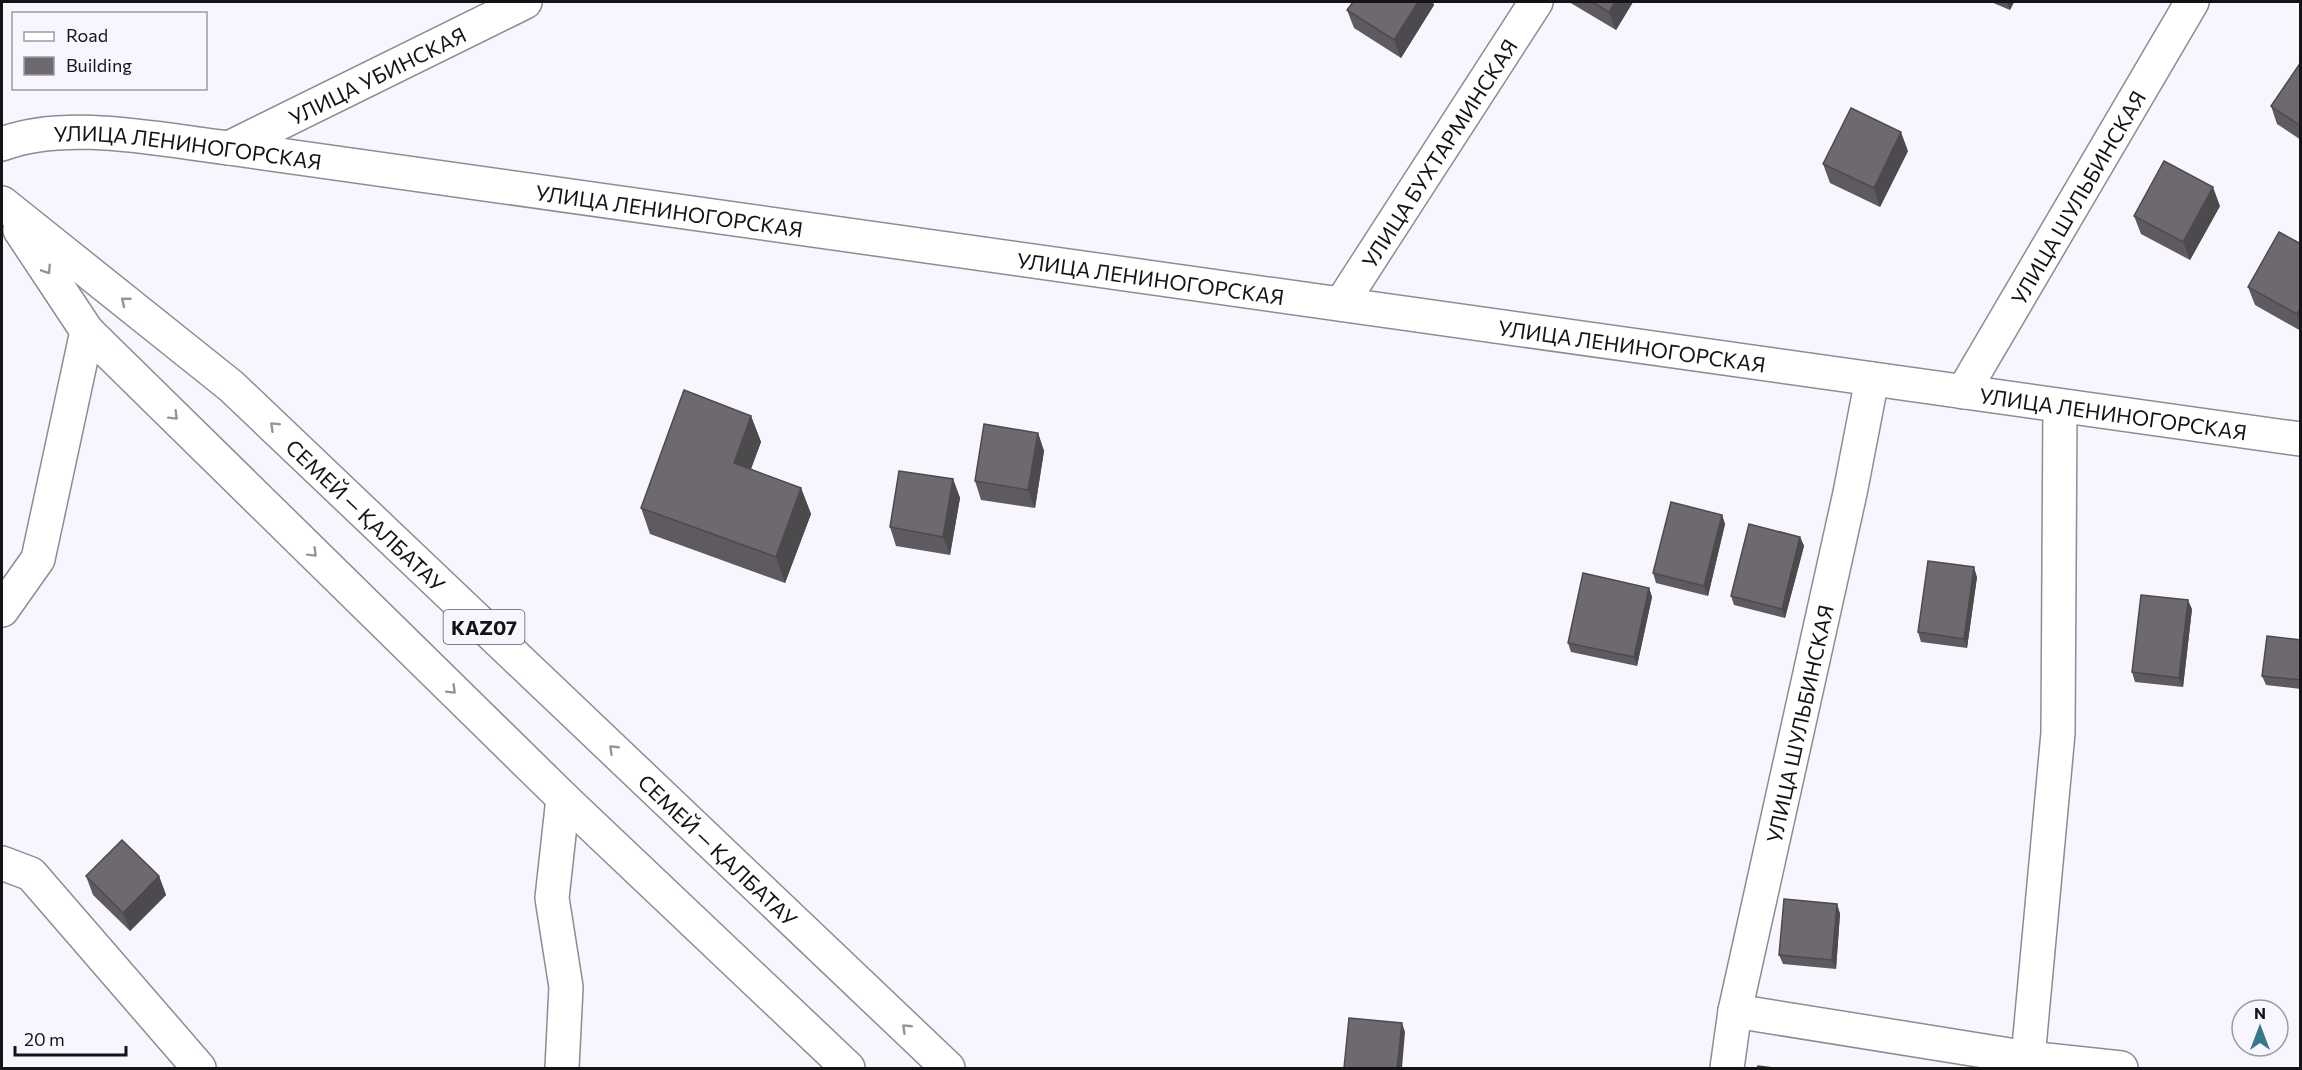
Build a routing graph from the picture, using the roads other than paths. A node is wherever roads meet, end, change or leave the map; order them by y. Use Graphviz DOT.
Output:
graph roads {
  1 [pos="525,2"];
  2 [pos="1536,2"];
  3 [pos="2192,2"];
  4 [pos="2,144"];
  5 [pos="229,148"];
  6 [pos="2,203"];
  7 [pos="1341,304"];
  8 [pos="87,331"];
  9 [pos="1872,379"];
  10 [pos="1963,392"];
  11 [pos="2060,406"];
  12 [pos="2301,440"];
  13 [pos="2,610"];
  14 [pos="562,798"];
  15 [pos="2,863"];
  16 [pos="1735,1011"];
  17 [pos="2028,1058"];
  18 [pos="199,1068"];
  19 [pos="562,1068"];
  20 [pos="848,1068"];
  21 [pos="948,1068"];
  22 [pos="1727,1068"];
  23 [pos="2121,1068"];
  1 -- 5 [label="main road, УЛИЦА УБИНСКАЯ"];
  2 -- 7 [label="main road, УЛИЦА БУХТАРМИНСКАЯ"];
  3 -- 10 [label="main road, УЛИЦА ШУЛЬБИНСКАЯ"];
  4 -- 5 [label="main road, УЛИЦА ЛЕНИНОГОРСКАЯ"];
  5 -- 7 [label="main road, УЛИЦА ЛЕНИНОГОРСКАЯ"];
  6 -- 8 [label="main road, СЕМЕЙ — ҚАЛБАТАУ / KAZ07, one-way"];
  21 -- 6 [label="main road, СЕМЕЙ — ҚАЛБАТАУ / KAZ07, one-way"];
  7 -- 9 [label="main road, УЛИЦА ЛЕНИНОГОРСКАЯ"];
  8 -- 13 [label="main road"];
  8 -- 14 [label="main road, СЕМЕЙ — ҚАЛБАТАУ / KAZ07, one-way"];
  9 -- 10 [label="main road, УЛИЦА ЛЕНИНОГОРСКАЯ"];
  9 -- 16 [label="main road, УЛИЦА ШУЛЬБИНСКАЯ"];
  10 -- 11 [label="main road, УЛИЦА ЛЕНИНОГОРСКАЯ"];
  11 -- 12 [label="main road, УЛИЦА ЛЕНИНОГОРСКАЯ"];
  11 -- 17 [label="main road"];
  14 -- 19 [label="main road"];
  14 -- 20 [label="main road, СЕМЕЙ — ҚАЛБАТАУ / KAZ07"];
  15 -- 18 [label="main road"];
  16 -- 17 [label="main road"];
  16 -- 22 [label="main road, УЛИЦА ШУЛЬБИНСКАЯ"];
  17 -- 23 [label="main road"];
}
